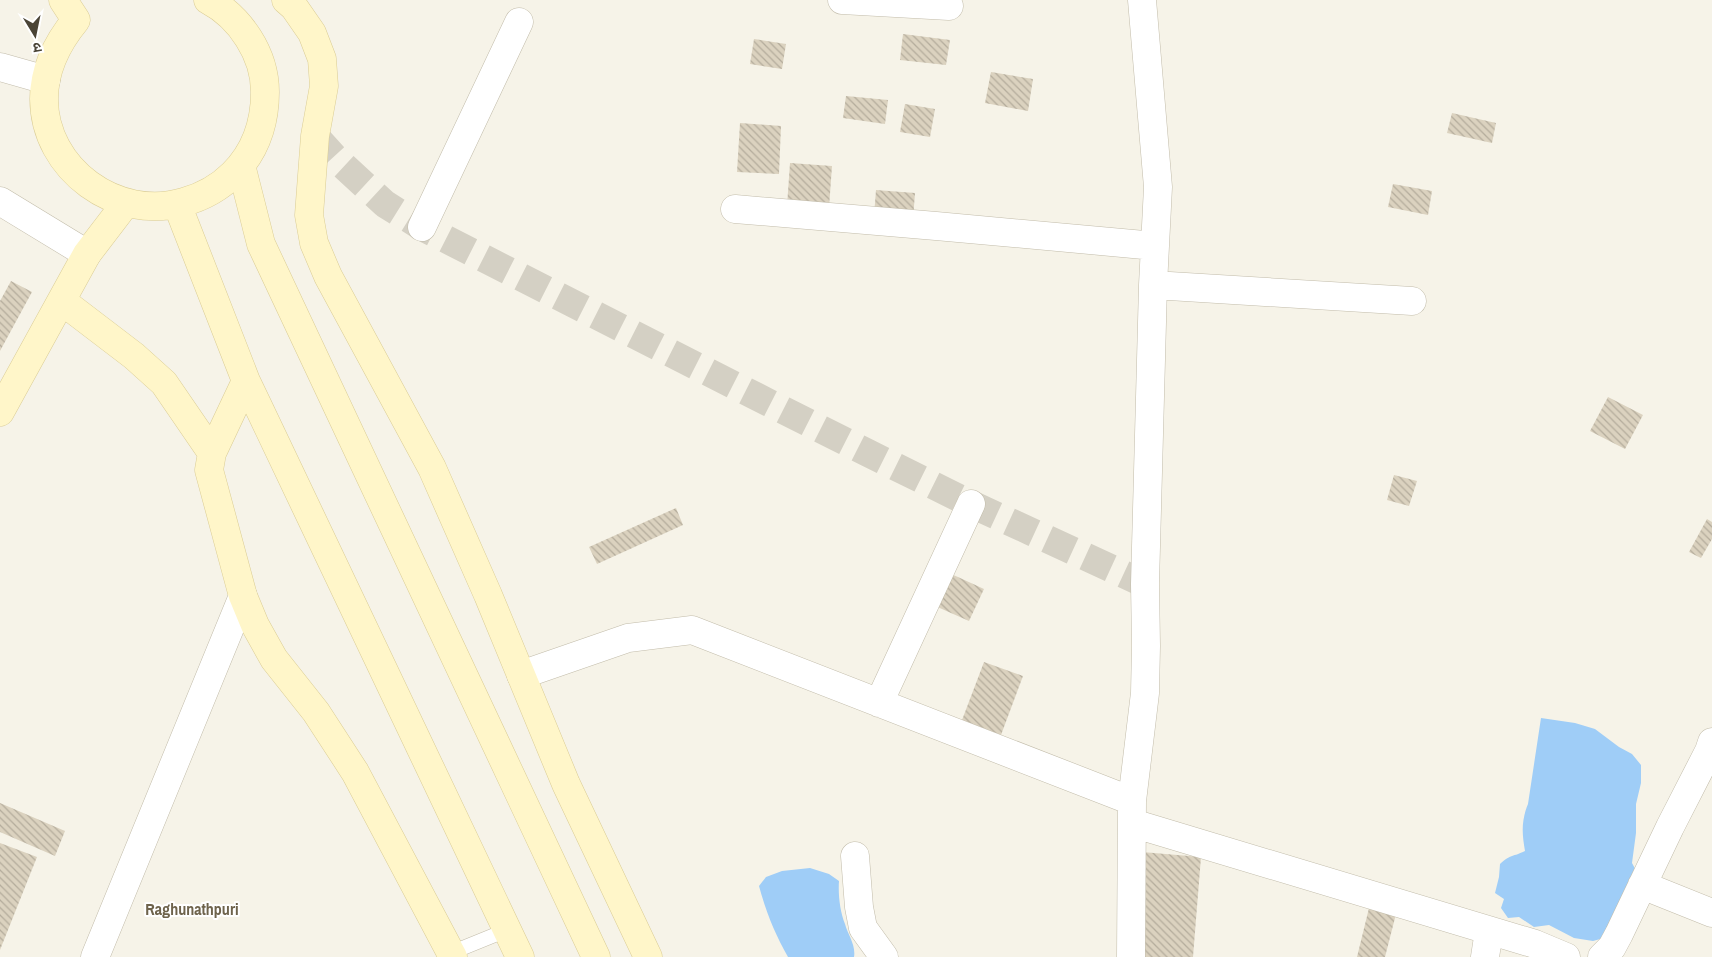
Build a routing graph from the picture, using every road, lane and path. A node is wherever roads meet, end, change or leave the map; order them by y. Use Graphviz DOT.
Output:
graph roads {
  1 [pos="63,0"];
  2 [pos="208,0"];
  3 [pos="286,0"];
  4 [pos="842,0"];
  5 [pos="1142,0"];
  6 [pos="949,6"];
  7 [pos="520,22"];
  8 [pos="0,67"];
  9 [pos="46,80"];
  10 [pos="241,166"];
  11 [pos="0,201"];
  12 [pos="126,203"];
  13 [pos="177,204"];
  14 [pos="734,209"];
  15 [pos="422,227"];
  16 [pos="1155,246"];
  17 [pos="87,254"];
  18 [pos="1153,285"];
  19 [pos="62,301"];
  20 [pos="1412,301"];
  21 [pos="246,381"];
  22 [pos="0,412"];
  23 [pos="212,453"];
  24 [pos="971,504"];
  25 [pos="243,596"];
  26 [pos="521,676"];
  27 [pos="879,703"];
  28 [pos="1712,742"];
  29 [pos="1132,812"];
  30 [pos="855,856"];
  31 [pos="1642,885"];
  32 [pos="1712,913"];
  33 [pos="507,930"];
  34 [pos="1489,930"];
  35 [pos="449,955"];
  36 [pos="95,957"];
  37 [pos="520,957"];
  38 [pos="596,957"];
  39 [pos="648,957"];
  40 [pos="884,957"];
  41 [pos="1131,957"];
  42 [pos="1485,957"];
  43 [pos="1566,957"];
  44 [pos="1602,957"];
  1 -- 9 [label="main road"];
  2 -- 10 [label="main road"];
  3 -- 26 [label="main road"];
  4 -- 6 [label="street"];
  5 -- 16 [label="street"];
  7 -- 15 [label="street"];
  8 -- 9 [label="street"];
  9 -- 12 [label="main road"];
  10 -- 13 [label="main road"];
  10 -- 38 [label="main road"];
  11 -- 17 [label="street"];
  12 -- 13 [label="main road"];
  12 -- 17 [label="main road"];
  13 -- 21 [label="main road"];
  14 -- 16 [label="street"];
  16 -- 18 [label="street"];
  17 -- 19 [label="main road"];
  18 -- 20 [label="street"];
  18 -- 29 [label="street"];
  19 -- 22 [label="main road"];
  19 -- 23 [label="main road"];
  21 -- 23 [label="main road"];
  21 -- 33 [label="main road"];
  23 -- 25 [label="main road"];
  24 -- 27 [label="street"];
  25 -- 35 [label="main road"];
  25 -- 36 [label="street"];
  26 -- 27 [label="street"];
  26 -- 39 [label="main road"];
  27 -- 29 [label="street"];
  28 -- 31 [label="street"];
  29 -- 34 [label="street"];
  29 -- 41 [label="street"];
  30 -- 40 [label="street"];
  31 -- 32 [label="street"];
  31 -- 44 [label="street"];
  33 -- 35 [label="lane"];
  33 -- 37 [label="main road"];
  34 -- 42 [label="street"];
  34 -- 43 [label="street"];
}
